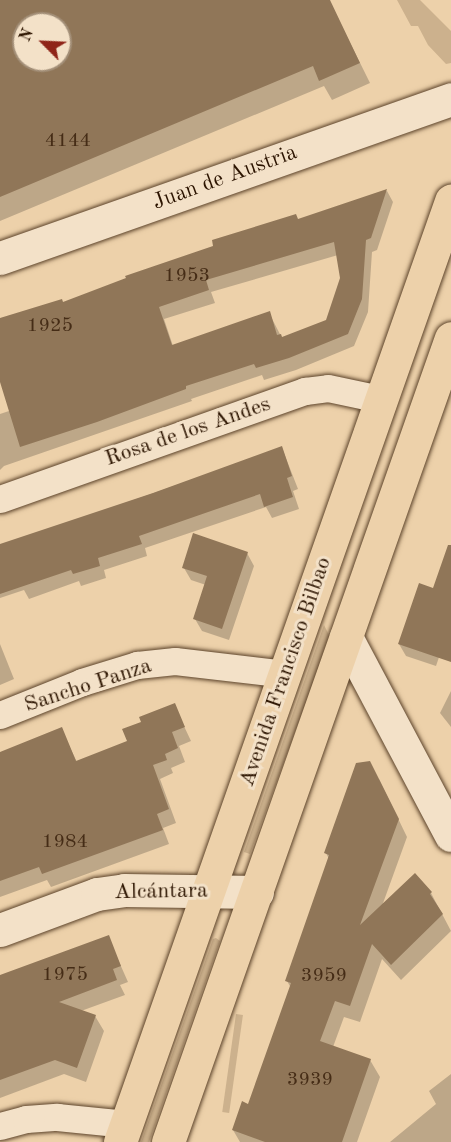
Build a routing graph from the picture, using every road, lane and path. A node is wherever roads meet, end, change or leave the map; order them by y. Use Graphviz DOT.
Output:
graph roads {
  1 [pos="451,99"];
  2 [pos="451,201"];
  3 [pos="0,258"];
  4 [pos="451,338"];
  5 [pos="380,399"];
  6 [pos="0,499"];
  7 [pos="324,567"];
  8 [pos="346,637"];
  9 [pos="285,674"];
  10 [pos="0,715"];
  11 [pos="451,836"];
  12 [pos="210,890"];
  13 [pos="257,892"];
  14 [pos="0,930"];
  15 [pos="0,1126"];
  16 [pos="123,1133"];
  17 [pos="168,1142"];
  1 -- 3 [label="street, Juan de Austria"];
  2 -- 5 [label="main road, Avenida Francisco Bilbao"];
  4 -- 8 [label="main road, Avenida Francisco Bilbao"];
  5 -- 6 [label="street, Rosa de los Andes"];
  5 -- 7 [label="main road, Avenida Francisco Bilbao"];
  7 -- 8 [label="main road"];
  7 -- 9 [label="main road, Avenida Francisco Bilbao"];
  8 -- 11 [label="street"];
  8 -- 13 [label="main road, Avenida Francisco Bilbao"];
  9 -- 10 [label="street, Sancho Panza"];
  9 -- 12 [label="main road, Avenida Francisco Bilbao"];
  12 -- 13 [label="street, Alcántara"];
  12 -- 14 [label="street, Alcántara"];
  12 -- 16 [label="main road, Avenida Francisco Bilbao"];
  13 -- 17 [label="main road, Avenida Francisco Bilbao"];
  15 -- 16 [label="street"];
}
